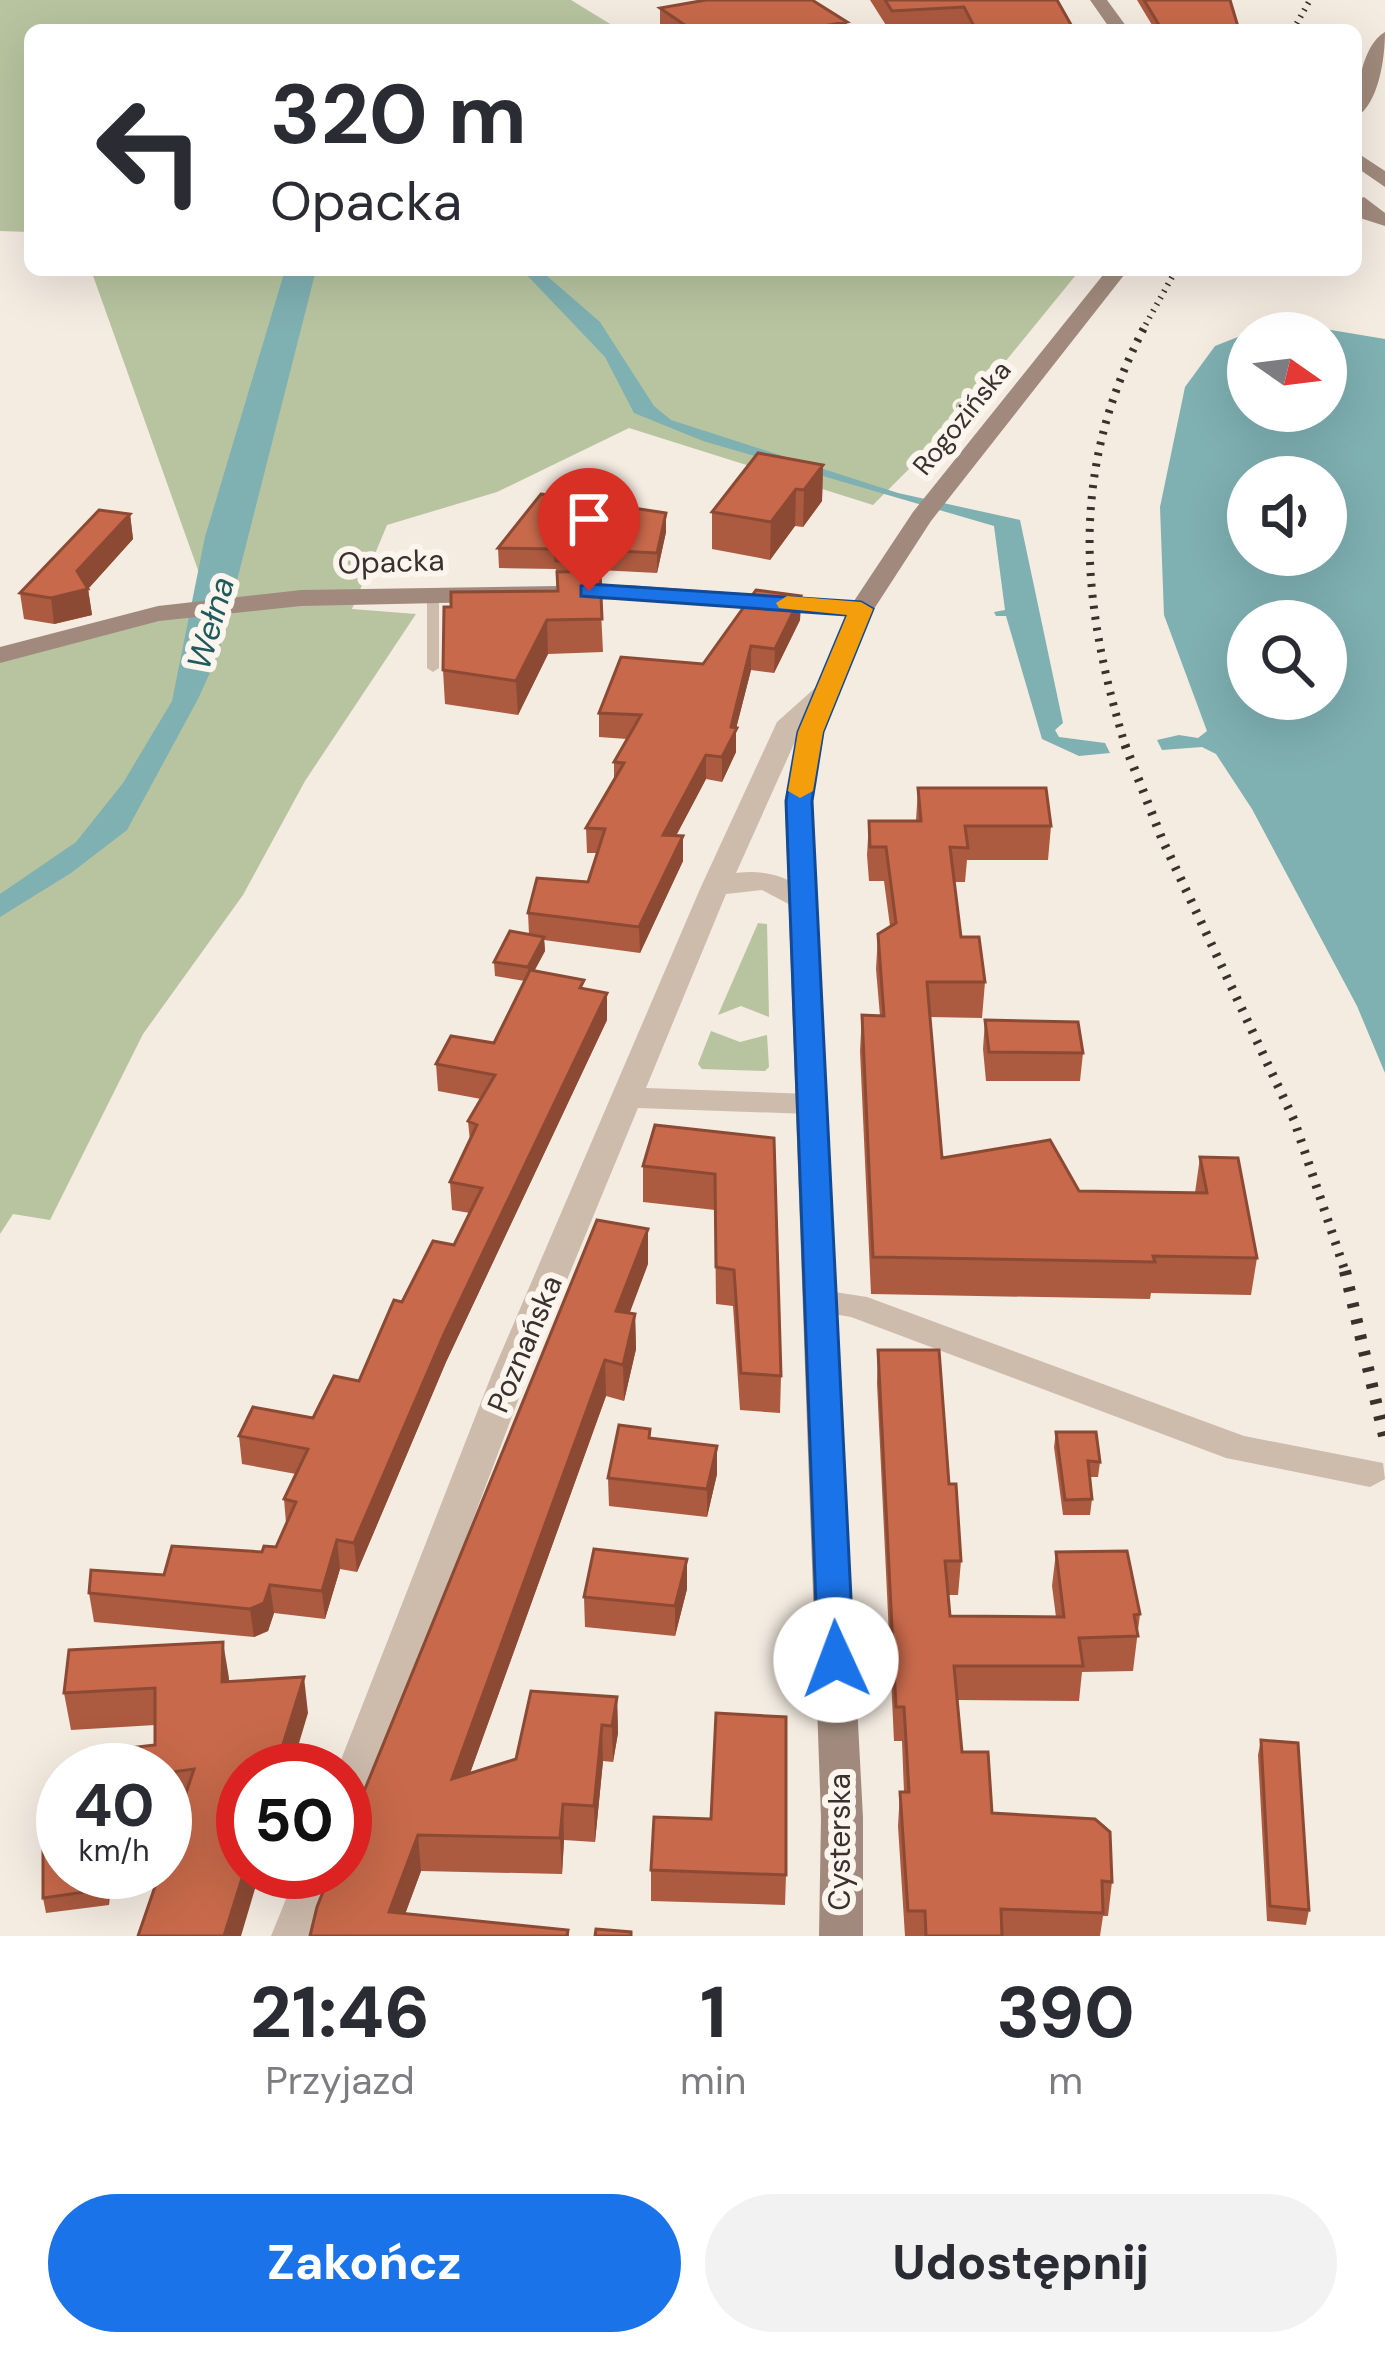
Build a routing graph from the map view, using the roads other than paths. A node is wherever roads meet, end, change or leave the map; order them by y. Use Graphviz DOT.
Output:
graph roads {
  1 [pos="1385,37"];
  2 [pos="1362,96"];
  3 [pos="1373,199"];
  4 [pos="1385,220"];
  5 [pos="1113,276"];
  6 [pos="433,593"];
  7 [pos="861,609"];
  8 [pos="0,655"];
  9 [pos="433,668"];
  10 [pos="824,694"];
  11 [pos="714,889"];
  12 [pos="800,901"];
  13 [pos="629,1098"];
  14 [pos="810,1104"];
  15 [pos="821,1302"];
  16 [pos="1370,1473"];
  17 [pos="368,1743"];
  18 [pos="307,1899"];
  19 [pos="293,1936"];
  20 [pos="841,1936"];
  1 -- 2 [label="main road"];
  3 -- 4 [label="main road"];
  5 -- 7 [label="main road, Rogozińska"];
  6 -- 7 [label="main road, Opacka"];
  6 -- 8 [label="main road, Opacka"];
  6 -- 9 [label="lane"];
  7 -- 10 [label="main road, Cysterska"];
  10 -- 11 [label="street, Poznańska"];
  10 -- 12 [label="main road, Cysterska"];
  11 -- 12 [label="street"];
  11 -- 13 [label="street, Poznańska"];
  12 -- 14 [label="main road, Cysterska"];
  13 -- 14 [label="street"];
  13 -- 17 [label="street, Poznańska"];
  14 -- 15 [label="main road, Cysterska"];
  15 -- 16 [label="street"];
  15 -- 20 [label="main road, Cysterska"];
  18 -- 19 [label="street"];
}
